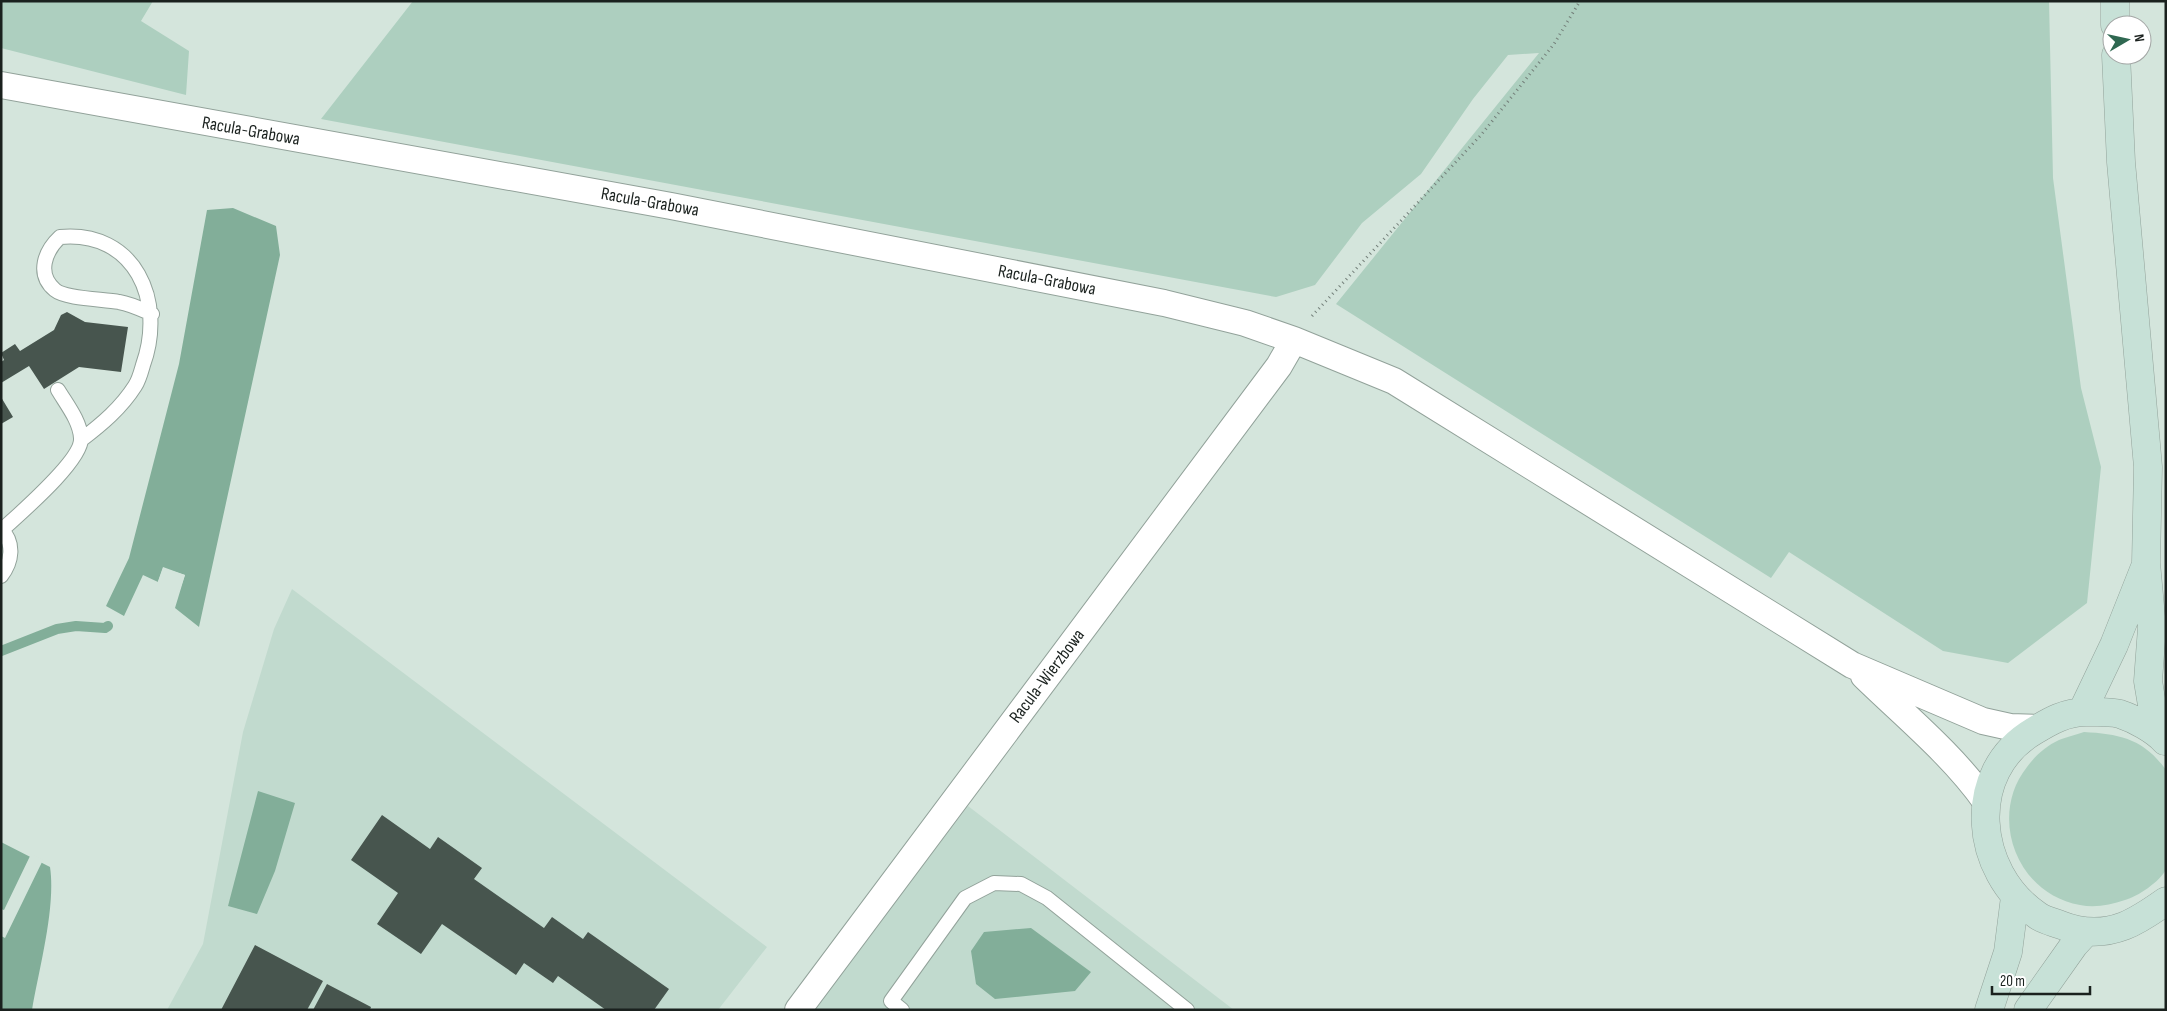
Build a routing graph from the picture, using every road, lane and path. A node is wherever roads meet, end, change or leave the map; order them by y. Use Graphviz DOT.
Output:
graph roads {
  1 [pos="1580,1"];
  2 [pos="2115,1"];
  3 [pos="2115,15"];
  4 [pos="2116,65"];
  5 [pos="1,85"];
  6 [pos="152,314"];
  7 [pos="1294,340"];
  8 [pos="58,390"];
  9 [pos="81,440"];
  10 [pos="1,530"];
  11 [pos="2146,563"];
  12 [pos="1,576"];
  13 [pos="1852,665"];
  14 [pos="2082,712"];
  15 [pos="2039,728"];
  16 [pos="2163,739"];
  17 [pos="1986,802"];
  18 [pos="2015,897"];
  19 [pos="2166,901"];
  20 [pos="2085,932"];
  21 [pos="893,1007"];
  22 [pos="798,1010"];
  23 [pos="1188,1010"];
  24 [pos="1989,1010"];
  25 [pos="2028,1010"];
  1 -- 7 [label="path"];
  2 -- 3 [label="main road"];
  4 -- 11 [label="main road"];
  5 -- 7 [label="street, Racula-Grabowa"];
  6 -- 6 [label="lane"];
  6 -- 9 [label="lane"];
  7 -- 13 [label="street, Racula-Grabowa"];
  7 -- 22 [label="street, Racula-Wierzbowa"];
  8 -- 9 [label="lane"];
  9 -- 10 [label="lane"];
  10 -- 12 [label="lane"];
  11 -- 14 [label="main road"];
  11 -- 16 [label="main road"];
  13 -- 15 [label="street"];
  13 -- 17 [label="street"];
  14 -- 15 [label="main road"];
  14 -- 16 [label="main road"];
  15 -- 17 [label="main road"];
  17 -- 18 [label="main road"];
  18 -- 20 [label="main road"];
  18 -- 24 [label="main road"];
  19 -- 20 [label="main road"];
  20 -- 25 [label="main road"];
  21 -- 23 [label="lane"];
}
